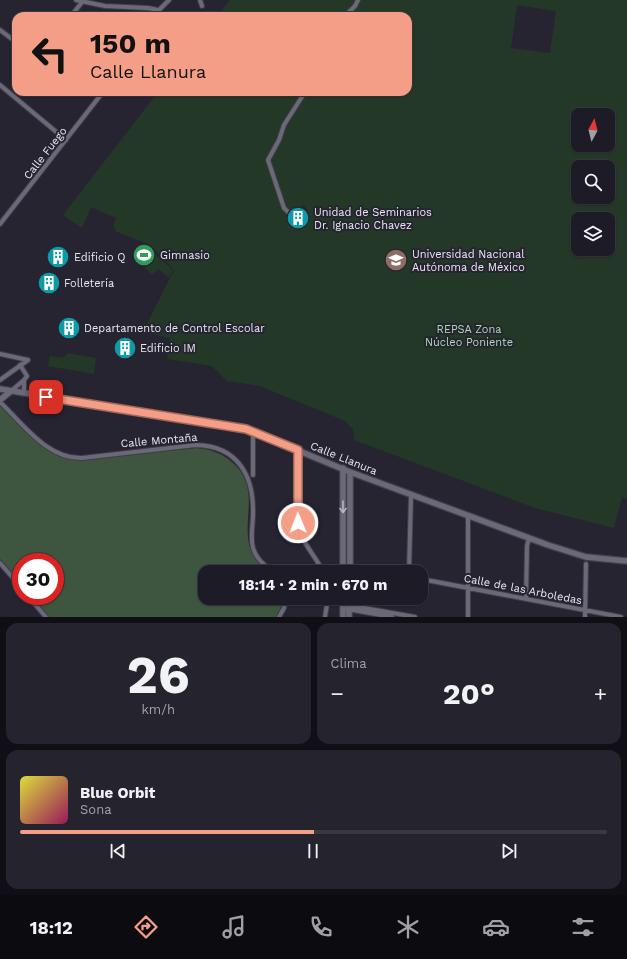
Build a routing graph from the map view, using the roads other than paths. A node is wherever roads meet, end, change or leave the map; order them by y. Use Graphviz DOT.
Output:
graph roads {
  1 [pos="76,0"];
  2 [pos="169,0"];
  3 [pos="200,0"];
  4 [pos="358,0"];
  5 [pos="83,1"];
  6 [pos="202,6"];
  7 [pos="158,10"];
  8 [pos="75,12"];
  9 [pos="349,12"];
  10 [pos="0,30"];
  11 [pos="12,39"];
  12 [pos="0,85"];
  13 [pos="12,95"];
  14 [pos="13,96"];
  15 [pos="100,96"];
  16 [pos="302,96"];
  17 [pos="66,140"];
  18 [pos="290,214"];
  19 [pos="0,224"];
  20 [pos="0,354"];
  21 [pos="20,365"];
  22 [pos="26,378"];
  23 [pos="0,380"];
  24 [pos="0,389"];
  25 [pos="11,391"];
  26 [pos="24,393"];
  27 [pos="0,401"];
  28 [pos="253,432"];
  29 [pos="298,450"];
  30 [pos="343,468"];
  31 [pos="350,472"];
  32 [pos="253,475"];
  33 [pos="343,486"];
  34 [pos="350,486"];
  35 [pos="411,495"];
  36 [pos="468,516"];
  37 [pos="343,532"];
  38 [pos="350,532"];
  39 [pos="529,538"];
  40 [pos="627,561"];
  41 [pos="0,563"];
  42 [pos="586,564"];
  43 [pos="265,565"];
  44 [pos="320,565"];
  45 [pos="343,565"];
  46 [pos="350,565"];
  47 [pos="409,565"];
  48 [pos="12,577"];
  49 [pos="428,580"];
  50 [pos="468,588"];
  51 [pos="526,599"];
  52 [pos="36,605"];
  53 [pos="285,605"];
  54 [pos="327,605"];
  55 [pos="343,605"];
  56 [pos="349,605"];
  57 [pos="358,605"];
  58 [pos="361,605"];
  59 [pos="585,610"];
  60 [pos="403,616"];
  61 [pos="46,617"];
  62 [pos="279,617"];
  63 [pos="325,617"];
  64 [pos="342,617"];
  65 [pos="349,617"];
  66 [pos="392,617"];
  67 [pos="415,617"];
  68 [pos="468,617"];
  69 [pos="585,617"];
  70 [pos="621,617"];
  1 -- 5 [label="street"];
  2 -- 7 [label="street"];
  3 -- 6 [label="street"];
  4 -- 9 [label="street"];
  5 -- 7 [label="street"];
  5 -- 8 [label="street"];
  10 -- 11 [label="street"];
  12 -- 13 [label="street"];
  14 -- 17 [label="street"];
  15 -- 17 [label="street, Calle Fuego"];
  16 -- 18 [label="street"];
  17 -- 19 [label="street, Calle Fuego"];
  20 -- 21 [label="street"];
  21 -- 22 [label="street"];
  21 -- 23 [label="street"];
  22 -- 25 [label="street"];
  22 -- 26 [label="street"];
  24 -- 25 [label="street, Calle Llanura"];
  25 -- 26 [label="street, Calle Llanura"];
  25 -- 27 [label="street"];
  26 -- 28 [label="street, Calle Llanura"];
  27 -- 43 [label="street, Calle Montaña"];
  28 -- 29 [label="street, Calle Llanura"];
  28 -- 32 [label="street"];
  29 -- 30 [label="street, Calle Llanura"];
  29 -- 44 [label="street"];
  30 -- 31 [label="street, Calle Llanura"];
  30 -- 33 [label="street"];
  31 -- 34 [label="street"];
  31 -- 35 [label="street, Calle Llanura"];
  33 -- 34 [label="street"];
  33 -- 37 [label="street, one-way"];
  34 -- 38 [label="street"];
  35 -- 36 [label="street, Calle Llanura"];
  35 -- 47 [label="street"];
  36 -- 39 [label="street, Calle Llanura"];
  36 -- 50 [label="street"];
  37 -- 38 [label="street"];
  37 -- 45 [label="street"];
  38 -- 46 [label="street"];
  39 -- 40 [label="street, Calle Llanura"];
  39 -- 51 [label="street"];
  41 -- 48 [label="street"];
  42 -- 59 [label="street"];
  49 -- 50 [label="street, Calle de las Arboledas"];
  50 -- 51 [label="street, Calle de las Arboledas"];
  50 -- 68 [label="street"];
  51 -- 59 [label="street, Calle de las Arboledas"];
  52 -- 61 [label="street"];
  53 -- 62 [label="street"];
  54 -- 63 [label="street"];
  55 -- 64 [label="street"];
  56 -- 65 [label="street"];
  57 -- 66 [label="street"];
  58 -- 60 [label="street"];
  59 -- 69 [label="street"];
  59 -- 70 [label="street, Calle de las Arboledas"];
  60 -- 67 [label="street"];
}
